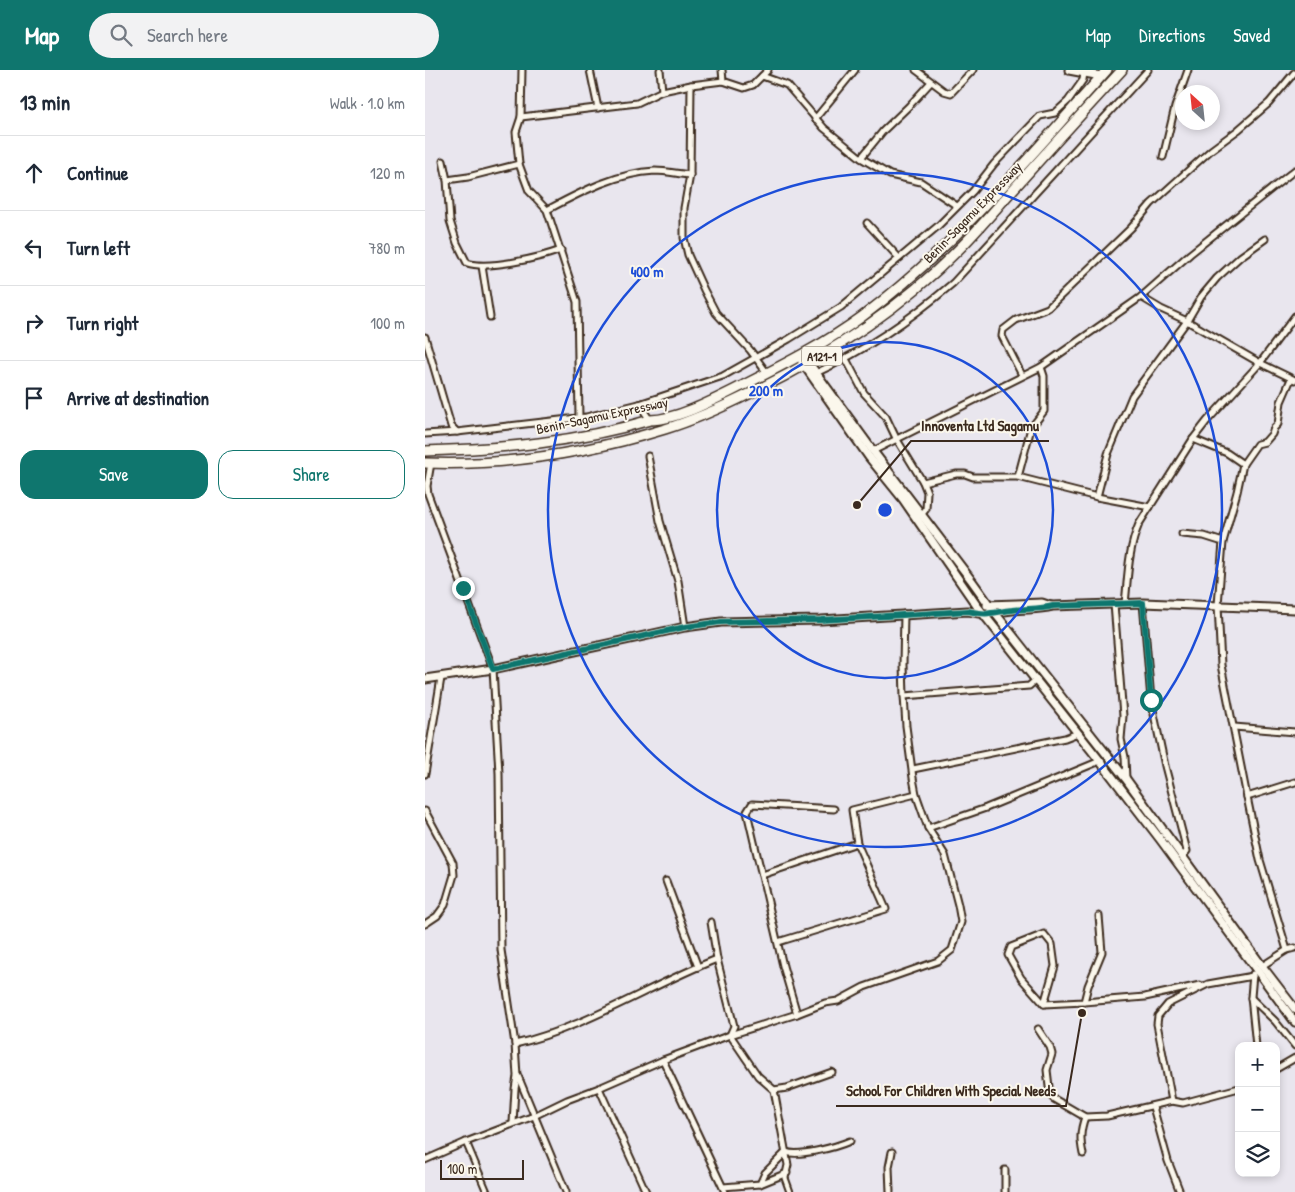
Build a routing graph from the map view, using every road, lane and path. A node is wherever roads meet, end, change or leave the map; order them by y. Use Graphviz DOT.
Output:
graph roads {
  1 [pos="522,70"];
  2 [pos="590,70"];
  3 [pos="660,70"];
  4 [pos="723,70"];
  5 [pos="768,70"];
  6 [pos="855,70"];
  7 [pos="915,70"];
  8 [pos="973,70"];
  9 [pos="1069,70"];
  10 [pos="1122,70"];
  11 [pos="1148,70"];
  12 [pos="1188,70"];
  13 [pos="1292,72"];
  14 [pos="1085,73"];
  15 [pos="1104,73"];
  16 [pos="762,76"];
  17 [pos="723,81"];
  18 [pos="931,82"];
  19 [pos="691,85"];
  20 [pos="662,91"];
  21 [pos="598,108"];
  22 [pos="521,117"];
  23 [pos="815,119"];
  24 [pos="1163,157"];
  25 [pos="861,158"];
  26 [pos="443,161"];
  27 [pos="519,164"];
  28 [pos="1295,170"];
  29 [pos="690,175"];
  30 [pos="447,180"];
  31 [pos="957,206"];
  32 [pos="547,210"];
  33 [pos="867,223"];
  34 [pos="1265,239"];
  35 [pos="561,250"];
  36 [pos="899,258"];
  37 [pos="482,266"];
  38 [pos="1141,297"];
  39 [pos="1295,316"];
  40 [pos="490,317"];
  41 [pos="1187,321"];
  42 [pos="425,337"];
  43 [pos="801,356"];
  44 [pos="755,357"];
  45 [pos="846,359"];
  46 [pos="1260,363"];
  47 [pos="807,365"];
  48 [pos="1041,367"];
  49 [pos="767,373"];
  50 [pos="816,373"];
  51 [pos="1022,376"];
  52 [pos="1293,380"];
  53 [pos="639,404"];
  54 [pos="579,417"];
  55 [pos="650,420"];
  56 [pos="457,432"];
  57 [pos="425,434"];
  58 [pos="896,438"];
  59 [pos="1193,438"];
  60 [pos="425,450"];
  61 [pos="873,451"];
  62 [pos="648,456"];
  63 [pos="428,463"];
  64 [pos="1243,464"];
  65 [pos="1018,477"];
  66 [pos="923,482"];
  67 [pos="1097,497"];
  68 [pos="1150,507"];
  69 [pos="922,514"];
  70 [pos="1181,534"];
  71 [pos="1223,542"];
  72 [pos="981,594"];
  73 [pos="1143,603"];
  74 [pos="1114,604"];
  75 [pos="1125,604"];
  76 [pos="989,605"];
  77 [pos="1218,605"];
  78 [pos="977,606"];
  79 [pos="1010,608"];
  80 [pos="1295,609"];
  81 [pos="968,611"];
  82 [pos="995,613"];
  83 [pos="904,614"];
  84 [pos="983,614"];
  85 [pos="685,627"];
  86 [pos="1008,630"];
  87 [pos="493,669"];
  88 [pos="441,678"];
  89 [pos="425,679"];
  90 [pos="1036,680"];
  91 [pos="904,696"];
  92 [pos="1234,727"];
  93 [pos="1295,732"];
  94 [pos="1078,733"];
  95 [pos="1100,760"];
  96 [pos="913,768"];
  97 [pos="425,774"];
  98 [pos="1126,779"];
  99 [pos="1295,782"];
  100 [pos="916,794"];
  101 [pos="1247,797"];
  102 [pos="834,809"];
  103 [pos="425,811"];
  104 [pos="928,828"];
  105 [pos="857,843"];
  106 [pos="1183,856"];
  107 [pos="762,875"];
  108 [pos="666,881"];
  109 [pos="1099,916"];
  110 [pos="711,922"];
  111 [pos="425,924"];
  112 [pos="778,942"];
  113 [pos="1295,948"];
  114 [pos="1287,950"];
  115 [pos="717,959"];
  116 [pos="698,966"];
  117 [pos="1257,971"];
  118 [pos="1208,984"];
  119 [pos="1251,998"];
  120 [pos="1084,1002"];
  121 [pos="1044,1004"];
  122 [pos="1295,1009"];
  123 [pos="797,1014"];
  124 [pos="1295,1022"];
  125 [pos="1038,1030"];
  126 [pos="730,1035"];
  127 [pos="1256,1042"];
  128 [pos="515,1044"];
  129 [pos="1295,1046"];
  130 [pos="1295,1058"];
  131 [pos="663,1060"];
  132 [pos="1280,1067"];
  133 [pos="832,1072"];
  134 [pos="517,1076"];
  135 [pos="599,1088"];
  136 [pos="1235,1089"];
  137 [pos="774,1090"];
  138 [pos="1172,1101"];
  139 [pos="1153,1106"];
  140 [pos="534,1116"];
  141 [pos="1085,1117"];
  142 [pos="513,1123"];
  143 [pos="850,1141"];
  144 [pos="466,1142"];
  145 [pos="786,1152"];
  146 [pos="892,1152"];
  147 [pos="1083,1154"];
  148 [pos="425,1160"];
  149 [pos="1005,1170"];
  150 [pos="787,1173"];
  151 [pos="760,1184"];
  152 [pos="724,1190"];
  153 [pos="487,1192"];
  154 [pos="566,1192"];
  155 [pos="646,1192"];
  156 [pos="790,1192"];
  157 [pos="890,1192"];
  158 [pos="1005,1192"];
  159 [pos="1180,1192"];
  1 -- 22 [label="street"];
  2 -- 21 [label="street"];
  3 -- 20 [label="street"];
  4 -- 17 [label="street"];
  5 -- 16 [label="street"];
  6 -- 23 [label="street"];
  7 -- 18 [label="street"];
  8 -- 18 [label="street"];
  9 -- 14 [label="main road"];
  10 -- 47 [label="highway, Benin-Sagamu Expressway / A121-1"];
  11 -- 45 [label="street"];
  12 -- 24 [label="street"];
  13 -- 51 [label="street"];
  14 -- 15 [label="main road"];
  14 -- 31 [label="street"];
  15 -- 43 [label="highway, Benin-Sagamu Expressway / A121-1"];
  16 -- 17 [label="street"];
  16 -- 23 [label="street"];
  17 -- 19 [label="street"];
  18 -- 25 [label="street"];
  19 -- 20 [label="street"];
  19 -- 29 [label="street"];
  20 -- 21 [label="street"];
  21 -- 22 [label="street"];
  22 -- 27 [label="street"];
  23 -- 25 [label="street"];
  25 -- 31 [label="street"];
  26 -- 30 [label="street"];
  27 -- 30 [label="street"];
  27 -- 32 [label="street"];
  28 -- 38 [label="street"];
  29 -- 32 [label="street"];
  29 -- 44 [label="street"];
  30 -- 37 [label="street"];
  31 -- 36 [label="street"];
  32 -- 35 [label="street"];
  33 -- 36 [label="street"];
  34 -- 41 [label="street"];
  35 -- 37 [label="street"];
  35 -- 54 [label="street"];
  36 -- 44 [label="street"];
  37 -- 40 [label="street"];
  38 -- 41 [label="street"];
  38 -- 48 [label="street"];
  39 -- 46 [label="street"];
  41 -- 46 [label="street"];
  41 -- 67 [label="street"];
  42 -- 56 [label="street"];
  43 -- 47 [label="main road"];
  43 -- 49 [label="highway, Benin-Sagamu Expressway / A121-1"];
  44 -- 49 [label="street"];
  44 -- 53 [label="street"];
  45 -- 50 [label="street"];
  45 -- 58 [label="street"];
  46 -- 52 [label="street"];
  46 -- 59 [label="street"];
  47 -- 50 [label="main road"];
  47 -- 63 [label="highway, Benin-Sagamu Expressway / A121-1"];
  47 -- 78 [label="main road"];
  48 -- 51 [label="street"];
  48 -- 65 [label="street"];
  49 -- 55 [label="highway, Benin-Sagamu Expressway / A121-1"];
  50 -- 61 [label="main road"];
  51 -- 58 [label="street"];
  52 -- 64 [label="street"];
  53 -- 54 [label="street"];
  53 -- 55 [label="street"];
  54 -- 56 [label="street"];
  55 -- 60 [label="highway, Benin-Sagamu Expressway / A121-1"];
  56 -- 57 [label="street"];
  58 -- 61 [label="street"];
  58 -- 66 [label="street"];
  59 -- 64 [label="street"];
  59 -- 68 [label="street"];
  61 -- 69 [label="main road"];
  62 -- 85 [label="street"];
  63 -- 87 [label="street"];
  64 -- 71 [label="street"];
  65 -- 66 [label="street"];
  65 -- 67 [label="street"];
  66 -- 69 [label="street"];
  67 -- 68 [label="street"];
  68 -- 75 [label="street"];
  69 -- 72 [label="main road"];
  70 -- 71 [label="street"];
  71 -- 77 [label="street"];
  72 -- 76 [label="main road"];
  72 -- 79 [label="main road"];
  73 -- 75 [label="main road"];
  73 -- 77 [label="main road"];
  73 -- 106 [label="street"];
  74 -- 75 [label="main road"];
  74 -- 79 [label="main road"];
  74 -- 98 [label="street"];
  76 -- 78 [label="main road"];
  76 -- 79 [label="main road"];
  76 -- 82 [label="main road"];
  77 -- 80 [label="main road"];
  77 -- 92 [label="street"];
  78 -- 81 [label="main road"];
  78 -- 84 [label="main road"];
  79 -- 82 [label="main road"];
  79 -- 86 [label="main road"];
  81 -- 83 [label="main road"];
  81 -- 84 [label="main road"];
  82 -- 84 [label="main road"];
  82 -- 86 [label="main road"];
  83 -- 85 [label="main road"];
  83 -- 91 [label="street"];
  84 -- 90 [label="main road"];
  85 -- 87 [label="main road"];
  86 -- 98 [label="main road"];
  87 -- 88 [label="main road"];
  87 -- 128 [label="street"];
  88 -- 89 [label="main road"];
  88 -- 97 [label="street"];
  90 -- 91 [label="street"];
  90 -- 94 [label="main road"];
  91 -- 96 [label="street"];
  92 -- 93 [label="street"];
  92 -- 101 [label="street"];
  94 -- 95 [label="main road"];
  94 -- 96 [label="street"];
  95 -- 104 [label="street"];
  95 -- 117 [label="main road"];
  96 -- 100 [label="street"];
  98 -- 106 [label="main road"];
  99 -- 101 [label="street"];
  100 -- 104 [label="street"];
  100 -- 105 [label="street"];
  101 -- 114 [label="street"];
  102 -- 107 [label="street"];
  103 -- 111 [label="street"];
  104 -- 123 [label="street"];
  105 -- 107 [label="street"];
  105 -- 112 [label="street"];
  106 -- 117 [label="main road"];
  107 -- 112 [label="street"];
  108 -- 116 [label="street"];
  109 -- 120 [label="street"];
  110 -- 115 [label="street"];
  112 -- 123 [label="street"];
  113 -- 114 [label="street"];
  114 -- 117 [label="street"];
  115 -- 116 [label="street"];
  115 -- 126 [label="street"];
  116 -- 128 [label="street"];
  117 -- 118 [label="street"];
  117 -- 119 [label="street"];
  117 -- 122 [label="main road"];
  117 -- 124 [label="main road"];
  118 -- 120 [label="street"];
  118 -- 138 [label="street"];
  119 -- 127 [label="street"];
  119 -- 129 [label="street"];
  120 -- 121 [label="street"];
  121 -- 121 [label="street"];
  123 -- 126 [label="street"];
  125 -- 141 [label="street"];
  126 -- 131 [label="street"];
  126 -- 137 [label="street"];
  128 -- 134 [label="street"];
  130 -- 132 [label="street"];
  131 -- 135 [label="street"];
  131 -- 152 [label="street"];
  133 -- 137 [label="street"];
  134 -- 140 [label="street"];
  134 -- 142 [label="street"];
  135 -- 140 [label="street"];
  135 -- 155 [label="street"];
  136 -- 138 [label="street"];
  137 -- 145 [label="street"];
  138 -- 139 [label="street"];
  139 -- 141 [label="street"];
  139 -- 159 [label="street"];
  140 -- 142 [label="street"];
  140 -- 154 [label="street"];
  141 -- 147 [label="street"];
  142 -- 144 [label="street"];
  143 -- 145 [label="street"];
  144 -- 148 [label="street"];
  144 -- 153 [label="street"];
  145 -- 150 [label="street"];
  145 -- 151 [label="street"];
  146 -- 157 [label="street"];
  149 -- 158 [label="street"];
  150 -- 151 [label="street"];
  150 -- 156 [label="street"];
  151 -- 152 [label="street"];
}
